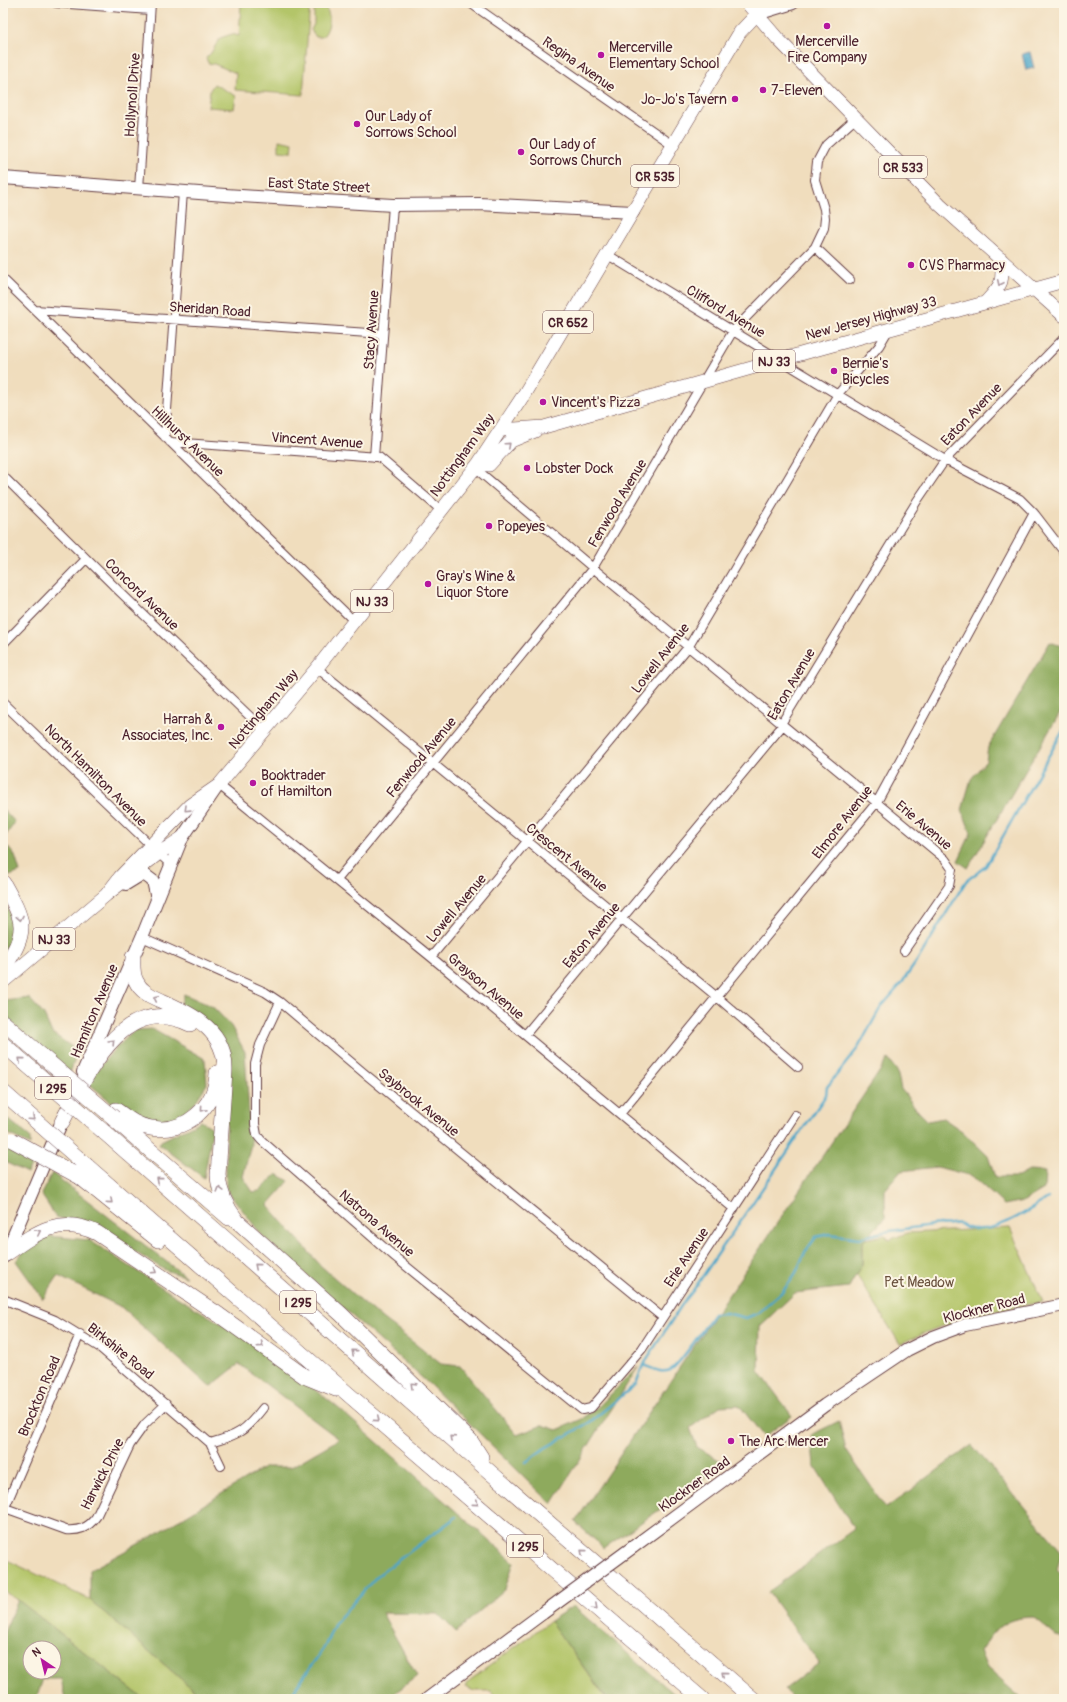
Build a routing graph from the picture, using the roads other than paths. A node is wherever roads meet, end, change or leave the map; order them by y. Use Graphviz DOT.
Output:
graph roads {
  1 [pos="56,3"];
  2 [pos="470,3"];
  3 [pos="747,3"];
  4 [pos="792,3"];
  5 [pos="151,7"];
  6 [pos="760,9"];
  7 [pos="856,118"];
  8 [pos="673,145"];
  9 [pos="3,178"];
  10 [pos="139,189"];
  11 [pos="183,192"];
  12 [pos="393,205"];
  13 [pos="633,212"];
  14 [pos="815,247"];
  15 [pos="608,255"];
  16 [pos="1001,259"];
  17 [pos="3,279"];
  18 [pos="850,280"];
  19 [pos="1064,282"];
  20 [pos="1035,289"];
  21 [pos="984,303"];
  22 [pos="35,310"];
  23 [pos="1064,316"];
  24 [pos="173,320"];
  25 [pos="889,329"];
  26 [pos="733,331"];
  27 [pos="383,334"];
  28 [pos="1064,338"];
  29 [pos="780,359"];
  30 [pos="704,382"];
  31 [pos="838,394"];
  32 [pos="544,427"];
  33 [pos="501,430"];
  34 [pos="168,439"];
  35 [pos="374,457"];
  36 [pos="945,460"];
  37 [pos="477,466"];
  38 [pos="3,476"];
  39 [pos="442,511"];
  40 [pos="1034,513"];
  41 [pos="1064,552"];
  42 [pos="86,559"];
  43 [pos="593,568"];
  44 [pos="355,622"];
  45 [pos="3,644"];
  46 [pos="689,646"];
  47 [pos="318,668"];
  48 [pos="3,702"];
  49 [pos="782,725"];
  50 [pos="265,731"];
  51 [pos="433,764"];
  52 [pos="219,786"];
  53 [pos="877,802"];
  54 [pos="182,838"];
  55 [pos="527,842"];
  56 [pos="154,850"];
  57 [pos="171,866"];
  58 [pos="337,880"];
  59 [pos="3,883"];
  60 [pos="106,895"];
  61 [pos="157,899"];
  62 [pos="622,919"];
  63 [pos="142,937"];
  64 [pos="904,951"];
  65 [pos="133,957"];
  66 [pos="431,958"];
  67 [pos="3,969"];
  68 [pos="3,982"];
  69 [pos="717,997"];
  70 [pos="280,1002"];
  71 [pos="3,1022"];
  72 [pos="525,1035"];
  73 [pos="3,1044"];
  74 [pos="798,1067"];
  75 [pos="5,1094"];
  76 [pos="115,1114"];
  77 [pos="620,1114"];
  78 [pos="795,1115"];
  79 [pos="62,1122"];
  80 [pos="8,1138"];
  81 [pos="83,1171"];
  82 [pos="734,1209"];
  83 [pos="270,1252"];
  84 [pos="4,1257"];
  85 [pos="3,1299"];
  86 [pos="1064,1305"];
  87 [pos="662,1317"];
  88 [pos="80,1334"];
  89 [pos="348,1394"];
  90 [pos="166,1404"];
  91 [pos="263,1408"];
  92 [pos="591,1408"];
  93 [pos="210,1443"];
  94 [pos="221,1466"];
  95 [pos="491,1473"];
  96 [pos="4,1511"];
  97 [pos="427,1699"];
  98 [pos="702,1699"];
  99 [pos="753,1699"];
  1 -- 5 [label="street"];
  2 -- 8 [label="street, Regina Avenue"];
  3 -- 6 [label="main road, CR 533"];
  4 -- 6 [label="main road, Nottingham Way"];
  5 -- 10 [label="street, Hollynoll Drive"];
  6 -- 7 [label="main road, CR 533"];
  6 -- 8 [label="main road, Nottingham Way / CR 535"];
  7 -- 14 [label="street, Fenwood Avenue"];
  7 -- 16 [label="main road, CR 533"];
  8 -- 13 [label="main road, Nottingham Way / CR 535"];
  9 -- 10 [label="main road, East State Street"];
  10 -- 11 [label="main road, East State Street"];
  11 -- 12 [label="main road, East State Street"];
  11 -- 24 [label="street"];
  12 -- 13 [label="main road, East State Street"];
  12 -- 27 [label="street, Stacy Avenue"];
  13 -- 15 [label="main road, Nottingham Way / CR 652"];
  14 -- 18 [label="street"];
  14 -- 26 [label="street, Fenwood Avenue"];
  15 -- 26 [label="street, Clifford Avenue"];
  15 -- 33 [label="main road, Nottingham Way / CR 652"];
  16 -- 20 [label="main road, CR 533"];
  16 -- 21 [label="main road, one-way"];
  17 -- 22 [label="street, Hillhurst Avenue"];
  19 -- 20 [label="main road, New Jersey Highway 33 / NJ 33"];
  20 -- 21 [label="main road, New Jersey Highway 33 / NJ 33"];
  20 -- 23 [label="main road, CR 533"];
  21 -- 25 [label="main road, New Jersey Highway 33 / NJ 33"];
  22 -- 24 [label="street, Sheridan Road"];
  22 -- 34 [label="street, Hillhurst Avenue"];
  24 -- 27 [label="street, Sheridan Road"];
  24 -- 34 [label="street"];
  25 -- 29 [label="main road, New Jersey Highway 33 / NJ 33"];
  25 -- 31 [label="street, Lowell Avenue"];
  26 -- 29 [label="street, Clifford Avenue"];
  26 -- 30 [label="street, Fenwood Avenue"];
  27 -- 35 [label="street, Stacy Avenue"];
  28 -- 36 [label="street, Eaton Avenue"];
  29 -- 30 [label="main road, New Jersey Highway 33 / NJ 33"];
  29 -- 31 [label="street, Clifford Avenue"];
  30 -- 32 [label="main road, New Jersey Highway 33 / NJ 33"];
  30 -- 43 [label="street, Fenwood Avenue"];
  31 -- 36 [label="street, Clifford Avenue"];
  31 -- 46 [label="street, Lowell Avenue"];
  32 -- 33 [label="main road, New Jersey Highway 33 / NJ 33"];
  37 -- 32 [label="main road, one-way"];
  33 -- 37 [label="main road, Nottingham Way / NJ 33"];
  34 -- 35 [label="street, Vincent Avenue"];
  34 -- 44 [label="street, Hillhurst Avenue"];
  35 -- 39 [label="street, Vincent Avenue"];
  36 -- 40 [label="street, Clifford Avenue"];
  36 -- 49 [label="street, Eaton Avenue"];
  37 -- 39 [label="main road, Nottingham Way / NJ 33"];
  37 -- 43 [label="street, Erie Avenue"];
  38 -- 42 [label="street, Concord Avenue"];
  39 -- 44 [label="main road, Nottingham Way / NJ 33"];
  40 -- 41 [label="street, Clifford Avenue"];
  40 -- 53 [label="street, Elmore Avenue"];
  42 -- 45 [label="street"];
  42 -- 50 [label="street, Concord Avenue"];
  43 -- 46 [label="street, Erie Avenue"];
  43 -- 51 [label="street, Fenwood Avenue"];
  44 -- 47 [label="main road, Nottingham Way / NJ 33"];
  46 -- 49 [label="street, Erie Avenue"];
  46 -- 55 [label="street, Lowell Avenue"];
  47 -- 50 [label="main road, Nottingham Way / NJ 33"];
  47 -- 51 [label="street, Crescent Avenue"];
  48 -- 56 [label="street, North Hamilton Avenue"];
  49 -- 53 [label="street, Erie Avenue"];
  49 -- 62 [label="street, Eaton Avenue"];
  50 -- 52 [label="main road, Nottingham Way / NJ 33"];
  51 -- 55 [label="street, Crescent Avenue"];
  51 -- 58 [label="street, Fenwood Avenue"];
  52 -- 54 [label="main road, Hamilton Avenue"];
  52 -- 56 [label="main road, Nottingham Way / NJ 33, one-way"];
  52 -- 58 [label="street, Grayson Avenue"];
  53 -- 64 [label="street, Erie Avenue"];
  53 -- 69 [label="street, Elmore Avenue"];
  54 -- 56 [label="main road, Nottingham Way / NJ 33"];
  54 -- 57 [label="main road, Hamilton Avenue"];
  55 -- 62 [label="street, Crescent Avenue"];
  55 -- 66 [label="street, Lowell Avenue"];
  56 -- 57 [label="street, North Hamilton Avenue"];
  56 -- 60 [label="main road, Nottingham Way / NJ 33"];
  57 -- 61 [label="main road, Hamilton Avenue"];
  58 -- 66 [label="street, Grayson Avenue"];
  59 -- 67 [label="highway, one-way"];
  60 -- 61 [label="main road"];
  60 -- 68 [label="main road, Nottingham Way / NJ 33"];
  61 -- 63 [label="main road, Hamilton Avenue"];
  62 -- 69 [label="street, Crescent Avenue"];
  62 -- 72 [label="street, Eaton Avenue"];
  63 -- 65 [label="main road, Hamilton Avenue"];
  63 -- 70 [label="street, Saybrook Avenue"];
  65 -- 79 [label="main road, Hamilton Avenue"];
  83 -- 65 [label="highway, one-way"];
  66 -- 72 [label="street, Grayson Avenue"];
  69 -- 74 [label="street, Crescent Avenue"];
  69 -- 77 [label="street, Elmore Avenue"];
  70 -- 87 [label="street, Saybrook Avenue"];
  70 -- 92 [label="street, Natrona Avenue"];
  71 -- 76 [label="highway, bridge"];
  72 -- 77 [label="street, Grayson Avenue"];
  95 -- 73 [label="highway, I 295, one-way, bridge"];
  75 -- 81 [label="highway, I 295, one-way, bridge"];
  79 -- 76 [label="highway, one-way"];
  76 -- 83 [label="highway"];
  77 -- 82 [label="street, Grayson Avenue"];
  78 -- 82 [label="street, Erie Avenue"];
  79 -- 84 [label="main road, Hamilton Avenue"];
  80 -- 81 [label="highway, bridge"];
  81 -- 89 [label="highway, I 295, one-way"];
  82 -- 87 [label="street, Erie Avenue"];
  95 -- 83 [label="highway, one-way"];
  84 -- 89 [label="highway, one-way"];
  85 -- 88 [label="street, Birkshire Road"];
  86 -- 97 [label="main road, Klockner Road, bridge"];
  87 -- 92 [label="street, Erie Avenue"];
  88 -- 90 [label="street, Birkshire Road"];
  88 -- 96 [label="street, Brockton Road"];
  89 -- 98 [label="highway, I 295, one-way"];
  90 -- 93 [label="street, Birkshire Road"];
  90 -- 96 [label="street, Harwick Drive"];
  91 -- 93 [label="street"];
  93 -- 94 [label="street, Birkshire Road"];
  99 -- 95 [label="highway, I 295, one-way"];
}
